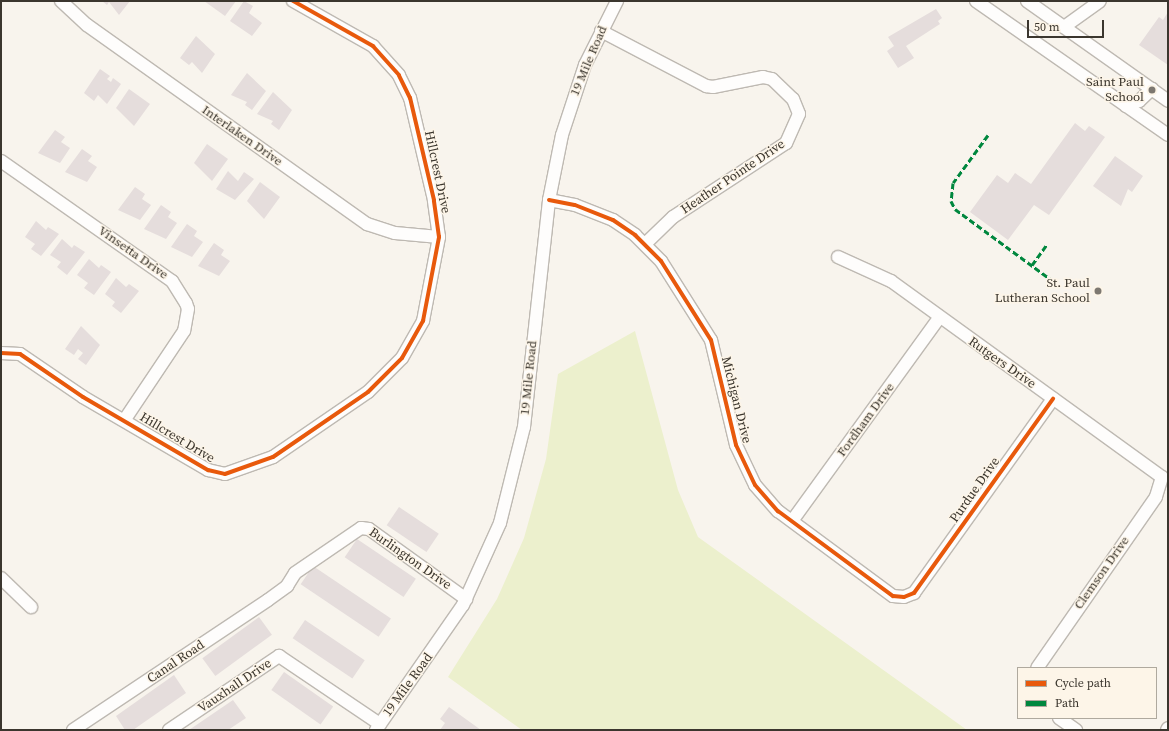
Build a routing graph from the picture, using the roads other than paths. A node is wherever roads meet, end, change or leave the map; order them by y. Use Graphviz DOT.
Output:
graph roads {
  1 [pos="61,1"];
  2 [pos="293,1"];
  3 [pos="618,1"];
  4 [pos="976,1"];
  5 [pos="1028,1"];
  6 [pos="1100,1"];
  7 [pos="1064,28"];
  8 [pos="601,31"];
  9 [pos="1152,89"];
  10 [pos="1168,101"];
  11 [pos="1126,106"];
  12 [pos="1168,135"];
  13 [pos="1,161"];
  14 [pos="549,200"];
  15 [pos="439,237"];
  16 [pos="645,244"];
  17 [pos="838,257"];
  18 [pos="939,318"];
  19 [pos="3,352"];
  20 [pos="1053,399"];
  21 [pos="125,419"];
  22 [pos="1162,476"];
  23 [pos="792,521"];
  24 [pos="1,578"];
  25 [pos="278,592"];
  26 [pos="914,593"];
  27 [pos="466,599"];
  28 [pos="30,607"];
  29 [pos="1037,667"];
  30 [pos="1060,719"];
  31 [pos="378,727"];
  32 [pos="73,730"];
  33 [pos="169,730"];
  34 [pos="1076,730"];
  1 -- 15 [label="street, Interlaken Drive"];
  2 -- 15 [label="street, Hillcrest Drive"];
  3 -- 8 [label="street, 19 Mile Road"];
  4 -- 11 [label="street"];
  5 -- 7 [label="street"];
  6 -- 7 [label="street"];
  7 -- 9 [label="street"];
  8 -- 14 [label="street, 19 Mile Road"];
  8 -- 16 [label="street, Heather Pointe Drive"];
  9 -- 10 [label="street"];
  9 -- 11 [label="street"];
  11 -- 12 [label="street"];
  13 -- 21 [label="street, Vinsetta Drive"];
  14 -- 16 [label="street, Michigan Drive"];
  14 -- 27 [label="street, 19 Mile Road"];
  15 -- 21 [label="street, Hillcrest Drive"];
  16 -- 23 [label="street, Michigan Drive"];
  17 -- 18 [label="street, Rutgers Drive"];
  18 -- 20 [label="street, Rutgers Drive"];
  18 -- 23 [label="street, Fordham Drive"];
  19 -- 21 [label="street, Hillcrest Drive"];
  20 -- 22 [label="street, Rutgers Drive"];
  20 -- 26 [label="street, Purdue Drive"];
  22 -- 29 [label="street, Clemson Drive"];
  23 -- 26 [label="street, Michigan Drive"];
  24 -- 28 [label="street"];
  25 -- 27 [label="street, Burlington Drive"];
  25 -- 32 [label="street, Canal Road"];
  27 -- 31 [label="street, 19 Mile Road"];
  30 -- 34 [label="street"];
  31 -- 33 [label="street, Vauxhall Drive"];
}
